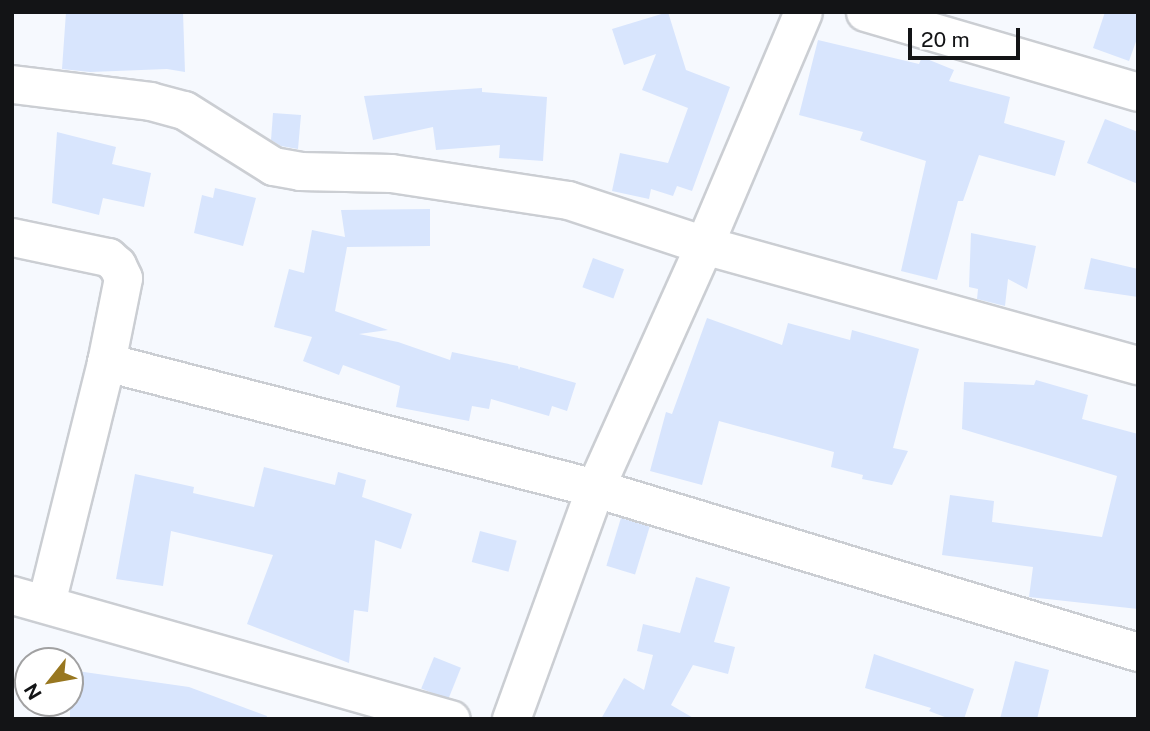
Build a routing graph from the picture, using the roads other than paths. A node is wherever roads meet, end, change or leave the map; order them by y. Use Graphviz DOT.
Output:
graph roads {
  1 [pos="803,12"];
  2 [pos="864,12"];
  3 [pos="12,84"];
  4 [pos="1138,92"];
  5 [pos="12,237"];
  6 [pos="705,245"];
  7 [pos="106,362"];
  8 [pos="1138,365"];
  9 [pos="595,488"];
  10 [pos="29,599"];
  11 [pos="1138,652"];
  12 [pos="451,719"];
  13 [pos="511,719"];
  1 -- 6 [label="street"];
  2 -- 4 [label="street"];
  3 -- 6 [label="street"];
  5 -- 7 [label="street"];
  6 -- 8 [label="street"];
  6 -- 9 [label="street"];
  7 -- 9 [label="street"];
  7 -- 10 [label="street"];
  9 -- 11 [label="street"];
  9 -- 13 [label="street"];
  10 -- 12 [label="street"];
}
